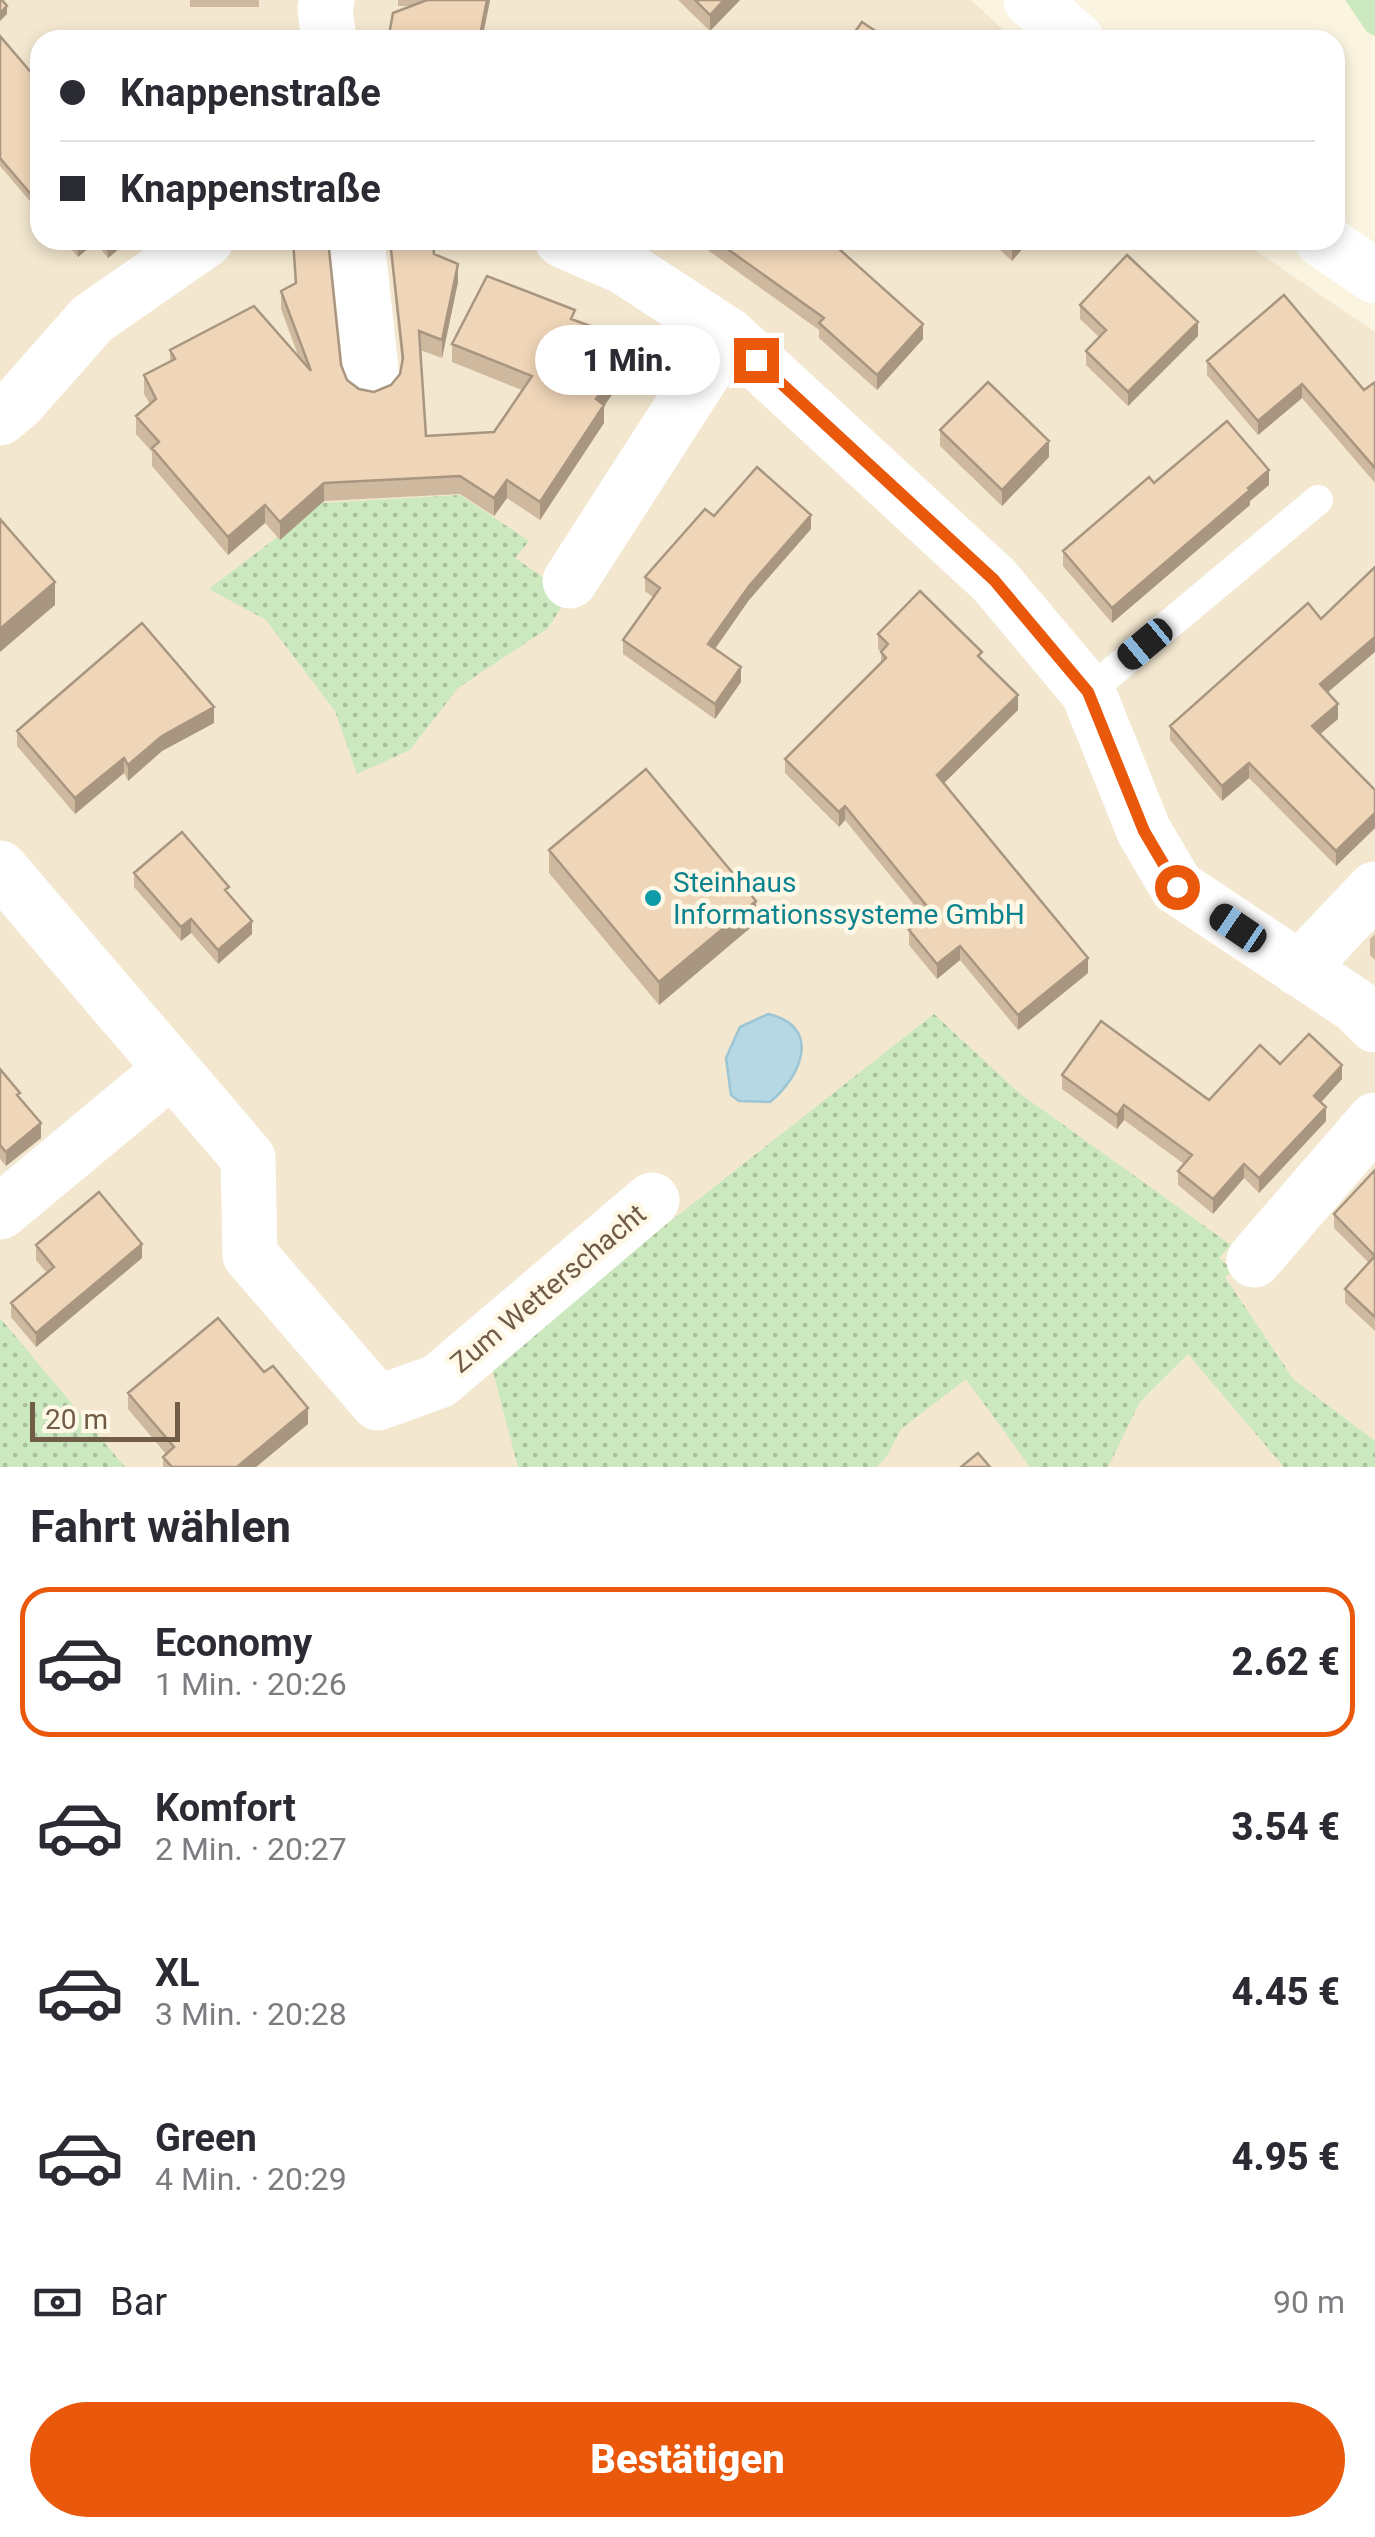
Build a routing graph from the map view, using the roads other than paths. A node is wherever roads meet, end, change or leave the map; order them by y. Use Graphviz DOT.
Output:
graph roads {
  1 [pos="327,0"];
  2 [pos="1031,0"];
  3 [pos="328,30"];
  4 [pos="1066,30"];
  5 [pos="192,250"];
  6 [pos="357,250"];
  7 [pos="585,250"];
  8 [pos="1337,250"];
  9 [pos="1375,276"];
  10 [pos="728,335"];
  11 [pos="372,379"];
  12 [pos="0,418"];
  13 [pos="1318,500"];
  14 [pos="570,581"];
  15 [pos="1088,692"];
  16 [pos="0,868"];
  17 [pos="1375,889"];
  18 [pos="1300,969"];
  19 [pos="1375,1025"];
  20 [pos="172,1070"];
  21 [pos="1375,1120"];
  22 [pos="652,1200"];
  23 [pos="0,1212"];
  24 [pos="1254,1260"];
  1 -- 3 [label="street"];
  2 -- 4 [label="street"];
  5 -- 12 [label="street"];
  6 -- 11 [label="street"];
  7 -- 10 [label="street"];
  8 -- 9 [label="street"];
  10 -- 14 [label="street"];
  10 -- 15 [label="street"];
  13 -- 15 [label="lane"];
  15 -- 18 [label="street"];
  16 -- 20 [label="street, Zum Wetterschacht"];
  17 -- 18 [label="street"];
  18 -- 19 [label="street"];
  20 -- 22 [label="street, Zum Wetterschacht"];
  20 -- 23 [label="street"];
  21 -- 24 [label="street"];
}
